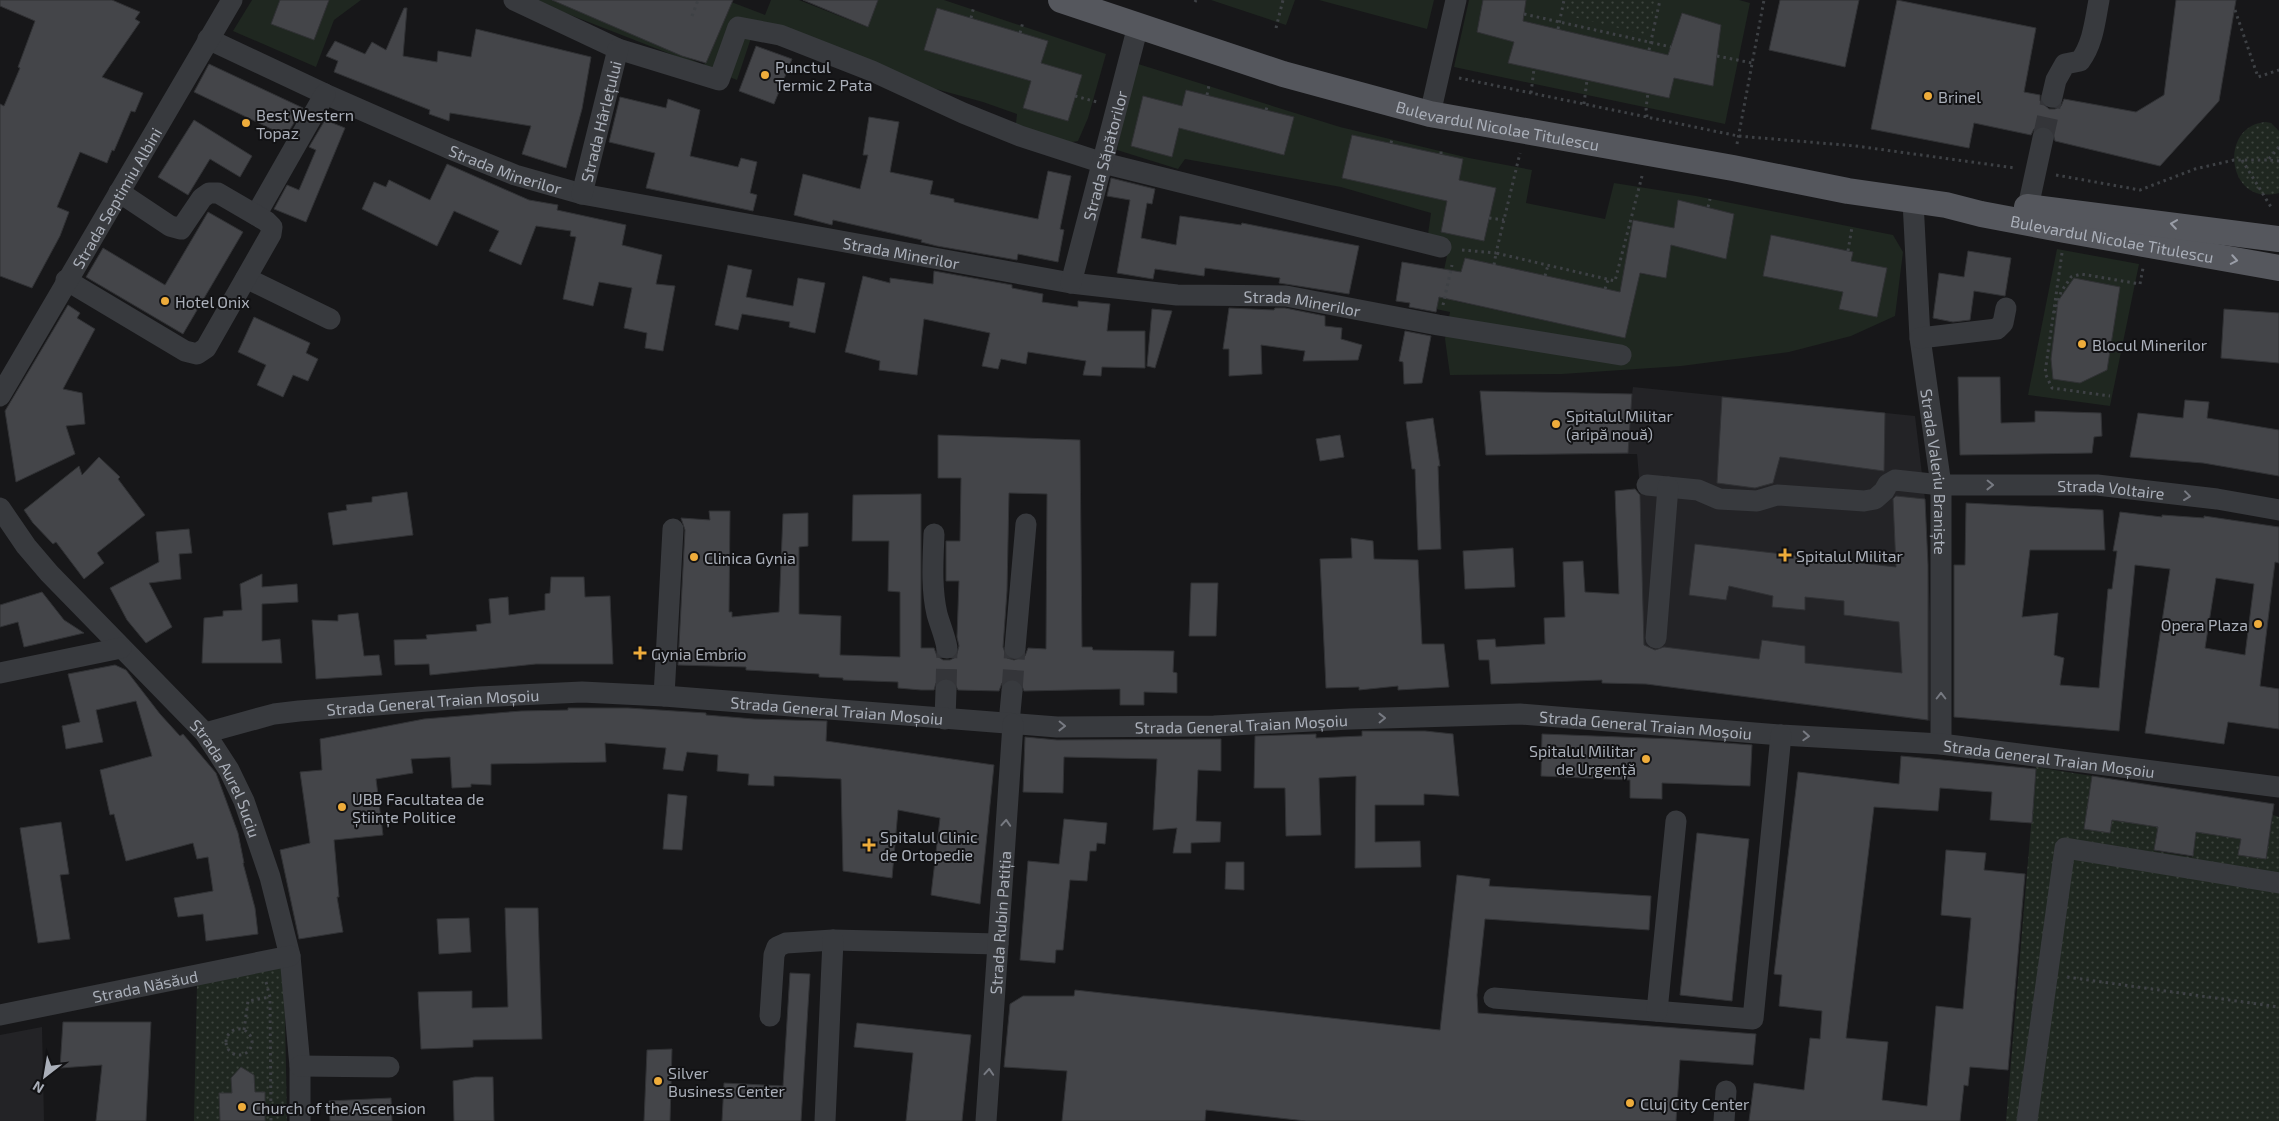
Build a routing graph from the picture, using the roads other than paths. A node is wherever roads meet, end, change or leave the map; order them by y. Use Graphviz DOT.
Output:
graph roads {
  1 [pos="232,0"];
  2 [pos="514,0"];
  3 [pos="1061,0"];
  4 [pos="1456,0"];
  5 [pos="2100,0"];
  6 [pos="1138,26"];
  7 [pos="208,39"];
  8 [pos="618,49"];
  9 [pos="325,94"];
  10 [pos="2052,97"];
  11 [pos="1430,114"];
  12 [pos="2043,138"];
  13 [pos="1102,163"];
  14 [pos="119,192"];
  15 [pos="582,194"];
  16 [pos="1913,200"];
  17 [pos="1946,205"];
  18 [pos="2028,207"];
  19 [pos="256,215"];
  20 [pos="2275,218"];
  21 [pos="2222,231"];
  22 [pos="2279,239"];
  23 [pos="1450,252"];
  24 [pos="2279,268"];
  25 [pos="246,278"];
  26 [pos="66,280"];
  27 [pos="1071,283"];
  28 [pos="2006,308"];
  29 [pos="330,319"];
  30 [pos="1920,338"];
  31 [pos="1621,355"];
  32 [pos="0,396"];
  33 [pos="1647,485"];
  34 [pos="1941,485"];
  35 [pos="1668,487"];
  36 [pos="0,508"];
  37 [pos="2279,510"];
  38 [pos="1026,524"];
  39 [pos="673,529"];
  40 [pos="934,534"];
  41 [pos="1656,638"];
  42 [pos="121,648"];
  43 [pos="947,648"];
  44 [pos="1015,648"];
  45 [pos="0,673"];
  46 [pos="946,690"];
  47 [pos="1012,691"];
  48 [pos="664,696"];
  49 [pos="945,719"];
  50 [pos="1011,724"];
  51 [pos="205,733"];
  52 [pos="1781,735"];
  53 [pos="1941,744"];
  54 [pos="2279,788"];
  55 [pos="1676,821"];
  56 [pos="2279,883"];
  57 [pos="833,940"];
  58 [pos="998,944"];
  59 [pos="290,956"];
  60 [pos="1494,998"];
  61 [pos="1657,1011"];
  62 [pos="0,1015"];
  63 [pos="770,1016"];
  64 [pos="300,1066"];
  65 [pos="389,1068"];
  66 [pos="1726,1091"];
  67 [pos="300,1121"];
  68 [pos="825,1121"];
  69 [pos="986,1121"];
  70 [pos="1724,1121"];
  71 [pos="2027,1121"];
  1 -- 7 [label="street, Strada Septimiu Albini"];
  2 -- 8 [label="street"];
  3 -- 6 [label="main road, Bulevardul Nicolae Titulescu"];
  4 -- 11 [label="street"];
  5 -- 10 [label="street"];
  6 -- 11 [label="main road, Bulevardul Nicolae Titulescu"];
  6 -- 13 [label="street, Strada Săpătorilor"];
  7 -- 9 [label="street, Strada Minerilor"];
  7 -- 14 [label="street, Strada Septimiu Albini"];
  8 -- 13 [label="street"];
  8 -- 15 [label="street, Strada Hârlețului"];
  9 -- 15 [label="street, Strada Minerilor"];
  9 -- 19 [label="street"];
  11 -- 16 [label="main road, Bulevardul Nicolae Titulescu"];
  12 -- 18 [label="street"];
  13 -- 23 [label="street"];
  13 -- 27 [label="street, Strada Săpătorilor"];
  14 -- 19 [label="street"];
  14 -- 26 [label="street, Strada Septimiu Albini"];
  15 -- 27 [label="street, Strada Minerilor"];
  16 -- 17 [label="main road, Bulevardul Nicolae Titulescu"];
  16 -- 30 [label="street, Strada Valeriu Braniște"];
  17 -- 18 [label="main road, Bulevardul Nicolae Titulescu"];
  17 -- 24 [label="main road, Bulevardul Nicolae Titulescu, one-way"];
  21 -- 18 [label="main road, Bulevardul Nicolae Titulescu, one-way"];
  19 -- 25 [label="street"];
  20 -- 21 [label="main road"];
  21 -- 22 [label="main road, Bulevardul Nicolae Titulescu"];
  25 -- 26 [label="street"];
  25 -- 29 [label="street"];
  26 -- 32 [label="street, Strada Septimiu Albini"];
  27 -- 31 [label="street, Strada Minerilor"];
  28 -- 30 [label="street"];
  30 -- 34 [label="street, Strada Valeriu Braniște"];
  33 -- 35 [label="street, Strada Voltaire"];
  34 -- 35 [label="street, Strada Voltaire"];
  34 -- 37 [label="street, Strada Voltaire, one-way"];
  53 -- 34 [label="street, Strada Valeriu Braniște, one-way"];
  35 -- 41 [label="street"];
  36 -- 42 [label="street, Strada Aurel Suciu"];
  38 -- 44 [label="street"];
  39 -- 48 [label="street"];
  40 -- 43 [label="street"];
  42 -- 45 [label="street"];
  42 -- 51 [label="street, Strada Aurel Suciu"];
  46 -- 49 [label="street"];
  47 -- 50 [label="street, Strada Rubin Patiția"];
  48 -- 49 [label="street, Strada General Traian Moșoiu"];
  48 -- 51 [label="street, Strada General Traian Moșoiu"];
  49 -- 50 [label="street, Strada General Traian Moșoiu"];
  50 -- 52 [label="street, Strada General Traian Moșoiu, one-way"];
  58 -- 50 [label="street, Strada Rubin Patiția, one-way"];
  51 -- 59 [label="street, Strada Aurel Suciu"];
  52 -- 53 [label="street, Strada General Traian Moșoiu, one-way"];
  52 -- 61 [label="street"];
  53 -- 54 [label="street, Strada General Traian Moșoiu"];
  55 -- 61 [label="street"];
  56 -- 71 [label="street"];
  57 -- 58 [label="street"];
  57 -- 63 [label="street"];
  57 -- 68 [label="street"];
  69 -- 58 [label="street, Strada Rubin Patiția, one-way"];
  59 -- 62 [label="street, Strada Năsăud"];
  59 -- 64 [label="street, Strada Aurel Suciu"];
  60 -- 61 [label="street"];
  64 -- 65 [label="street"];
  64 -- 67 [label="street, Strada Aurel Suciu"];
  66 -- 70 [label="street"];
}
